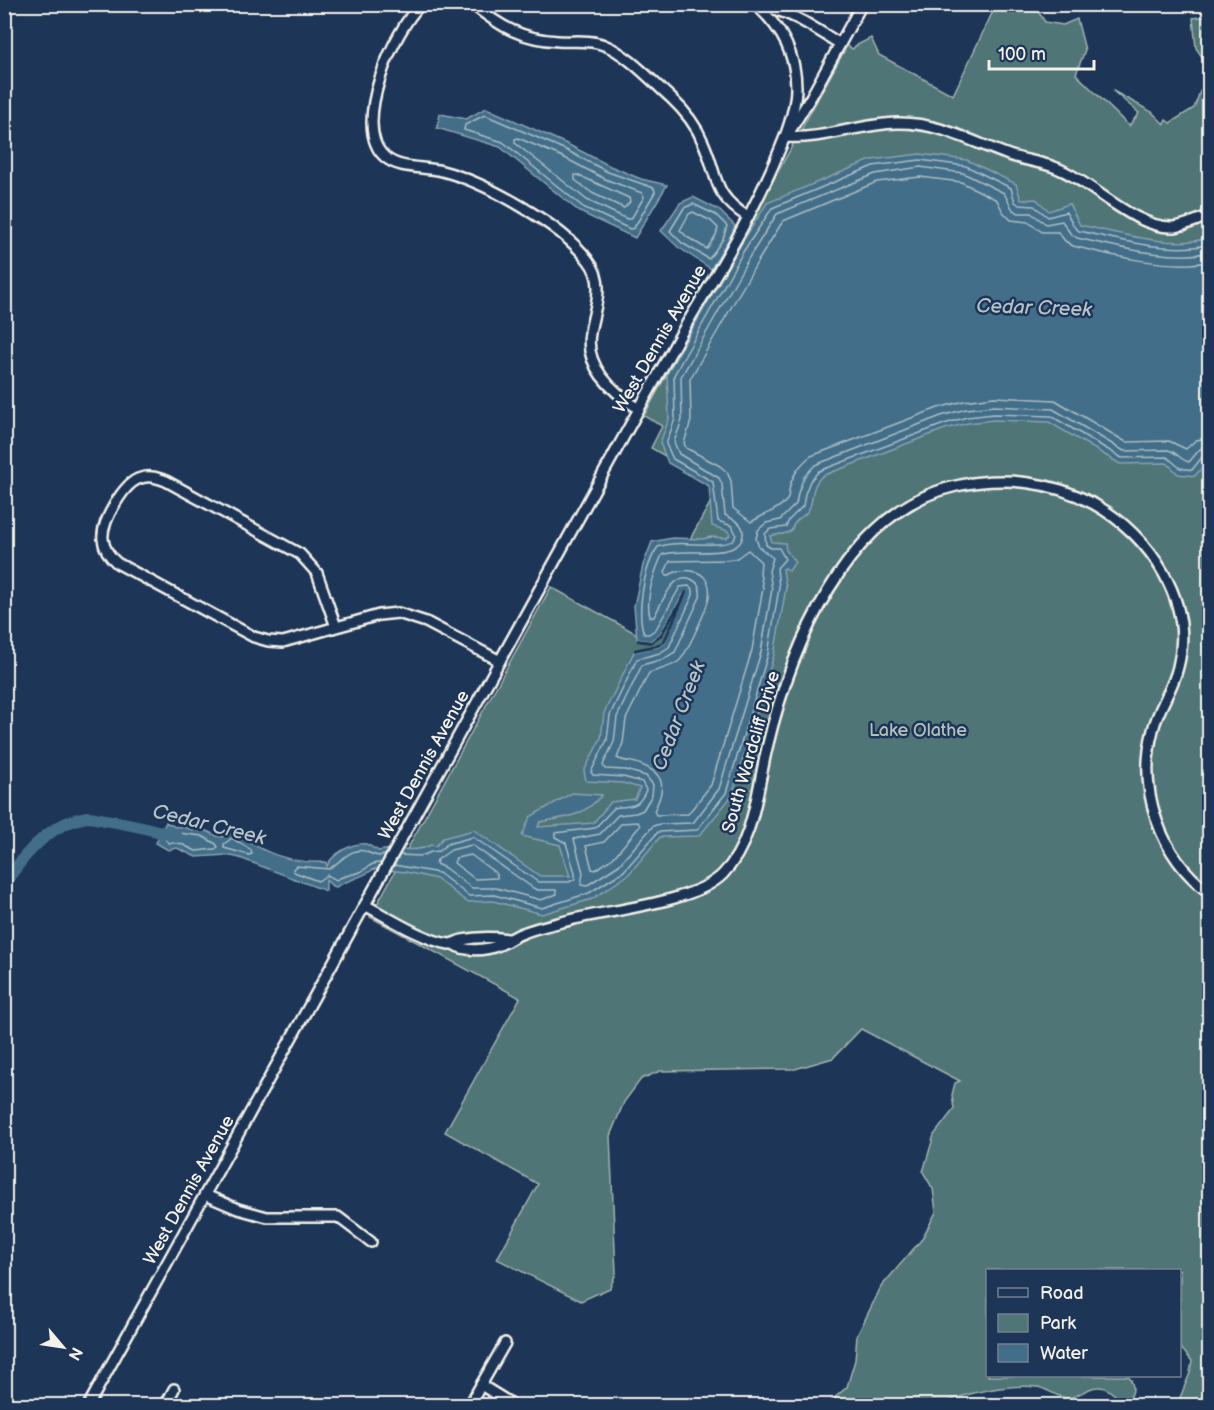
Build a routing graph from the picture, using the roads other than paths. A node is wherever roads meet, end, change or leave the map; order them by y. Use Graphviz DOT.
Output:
graph roads {
  1 [pos="421,4"];
  2 [pos="472,4"];
  3 [pos="862,4"];
  4 [pos="756,5"];
  5 [pos="840,44"];
  6 [pos="785,137"];
  7 [pos="1209,215"];
  8 [pos="748,217"];
  9 [pos="639,409"];
  10 [pos="336,627"];
  11 [pos="500,661"];
  12 [pos="1209,893"];
  13 [pos="365,905"];
  14 [pos="205,1195"];
  15 [pos="371,1242"];
  16 [pos="505,1343"];
  17 [pos="481,1385"];
  18 [pos="174,1389"];
  19 [pos="88,1406"];
  20 [pos="165,1406"];
  21 [pos="470,1406"];
  22 [pos="515,1406"];
  1 -- 9 [label="street"];
  2 -- 8 [label="street"];
  3 -- 5 [label="street"];
  4 -- 5 [label="street"];
  4 -- 6 [label="street"];
  5 -- 6 [label="street"];
  6 -- 7 [label="street"];
  6 -- 8 [label="street, West Dennis Avenue"];
  8 -- 9 [label="street, West Dennis Avenue"];
  9 -- 11 [label="street, West Dennis Avenue"];
  10 -- 10 [label="street"];
  10 -- 11 [label="street"];
  11 -- 13 [label="street, West Dennis Avenue"];
  12 -- 13 [label="street, South Wardcliff Drive"];
  13 -- 14 [label="street, West Dennis Avenue"];
  14 -- 15 [label="street"];
  14 -- 19 [label="street, West Dennis Avenue"];
  16 -- 17 [label="street"];
  17 -- 21 [label="street"];
  17 -- 22 [label="street"];
  18 -- 20 [label="street"];
}
